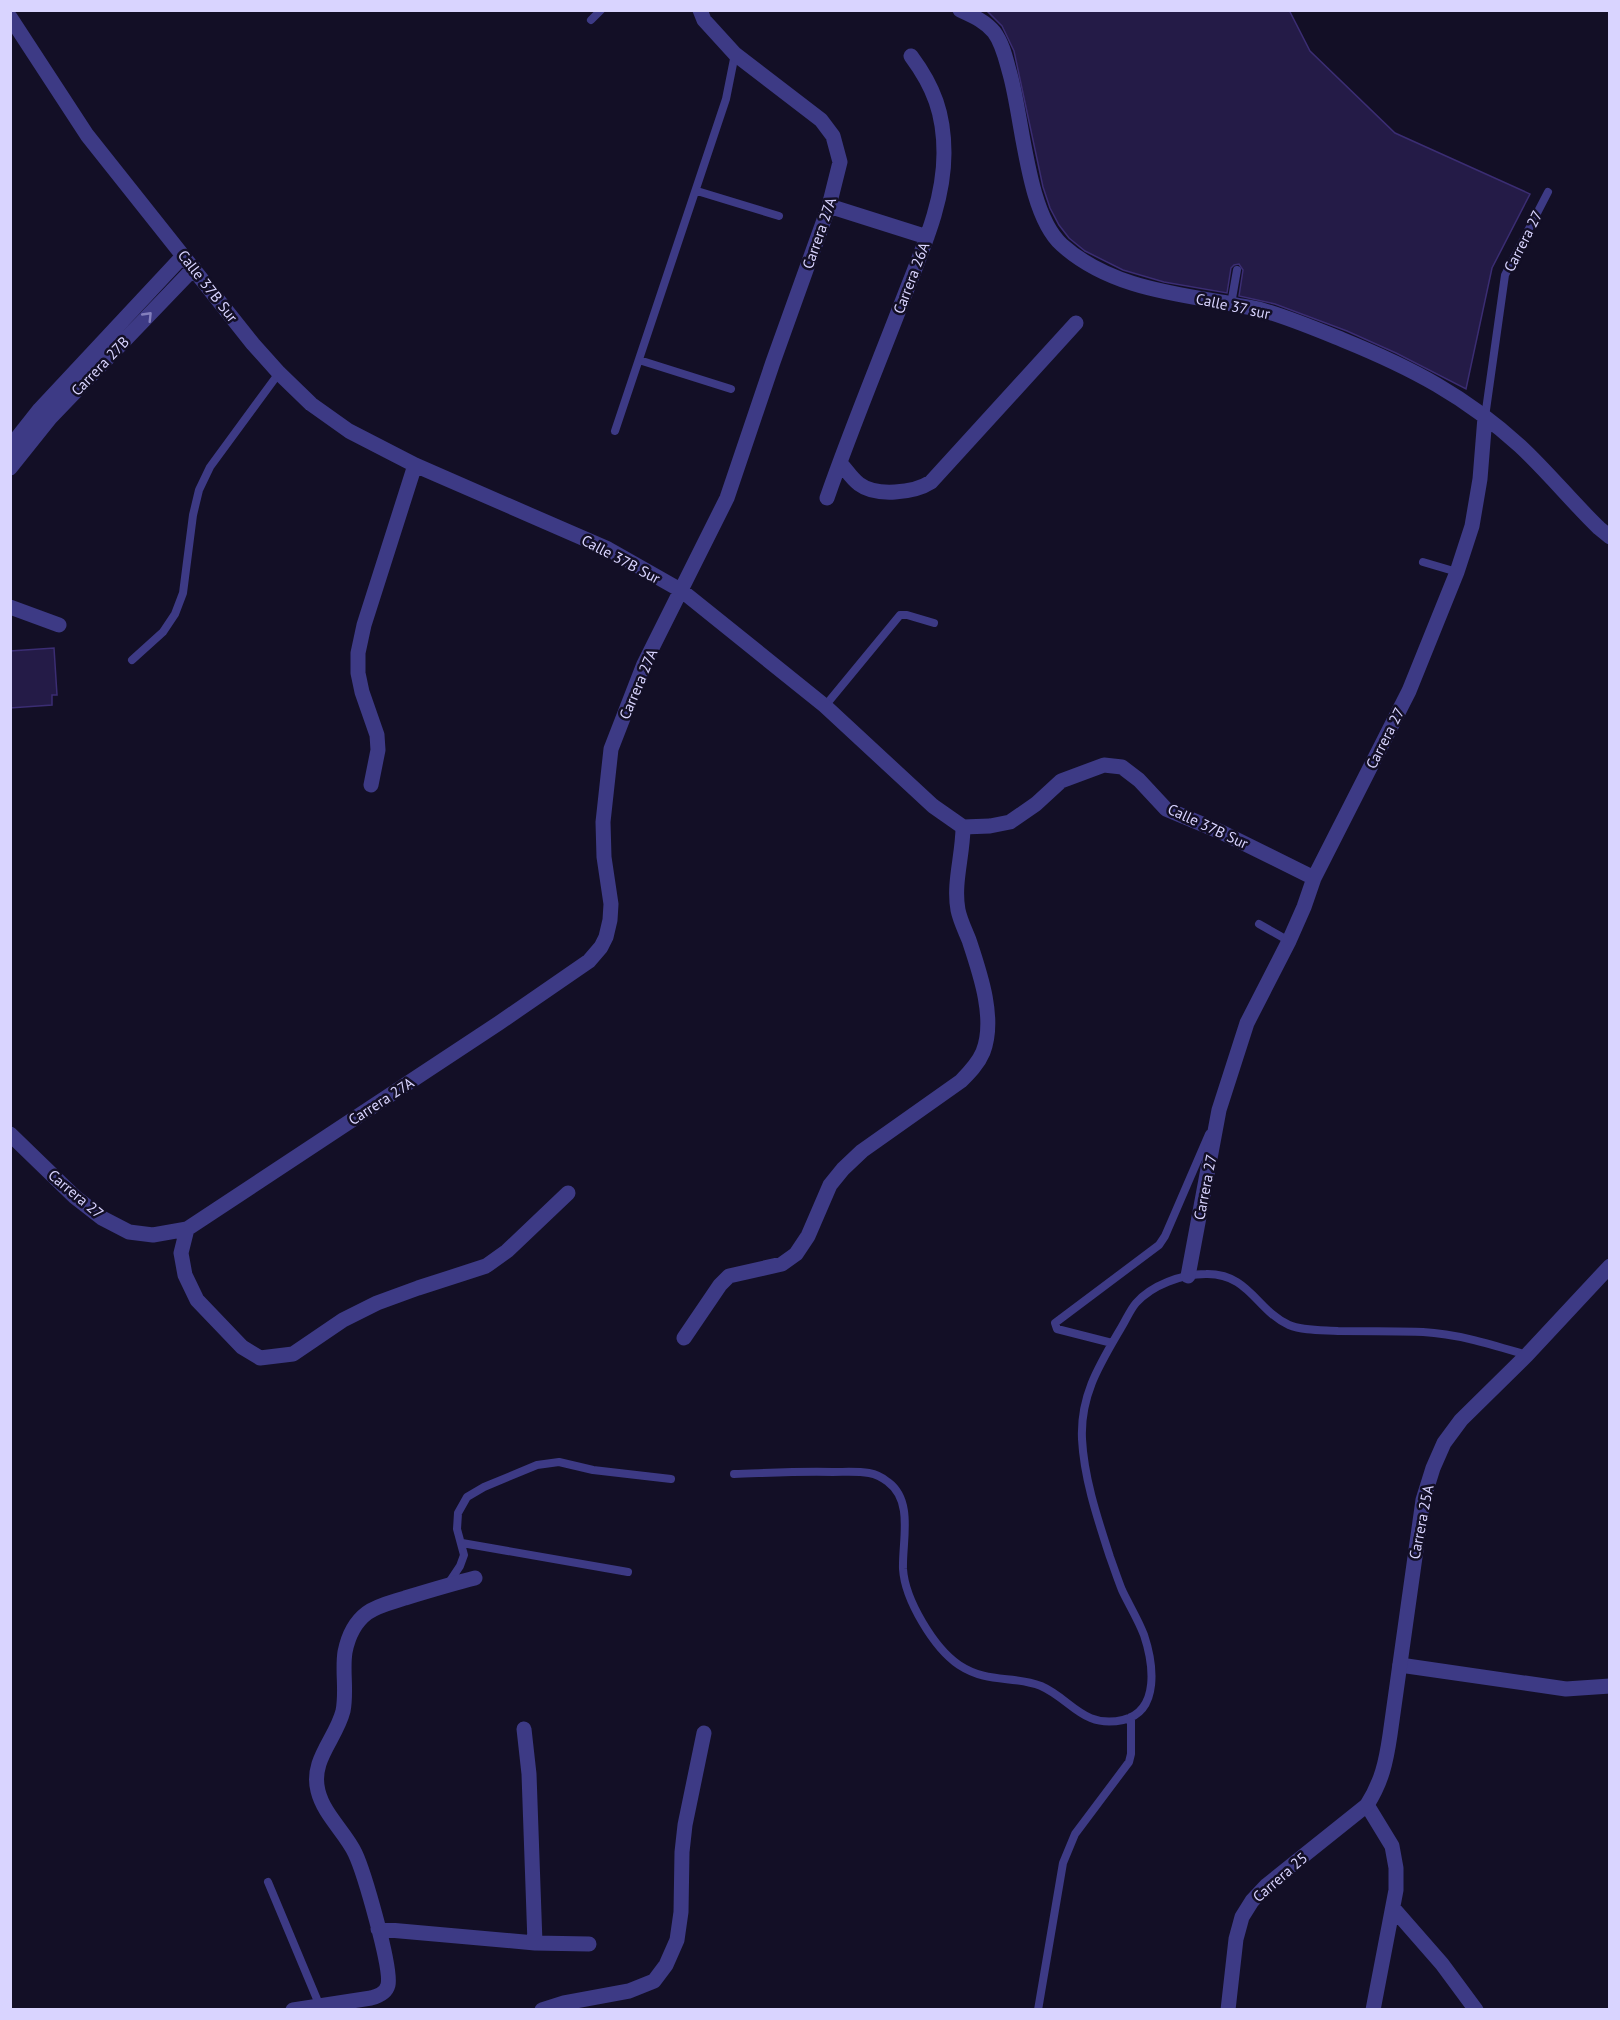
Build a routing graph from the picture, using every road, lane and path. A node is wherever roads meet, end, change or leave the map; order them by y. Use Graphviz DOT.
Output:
graph roads {
  1 [pos="601,10"];
  2 [pos="700,10"];
  3 [pos="960,10"];
  4 [pos="10,17"];
  5 [pos="591,20"];
  6 [pos="735,54"];
  7 [pos="911,56"];
  8 [pos="697,191"];
  9 [pos="1548,192"];
  10 [pos="829,206"];
  11 [pos="779,216"];
  12 [pos="927,237"];
  13 [pos="183,256"];
  14 [pos="194,268"];
  15 [pos="1237,270"];
  16 [pos="1231,304"];
  17 [pos="1076,323"];
  18 [pos="639,360"];
  19 [pos="279,373"];
  20 [pos="731,389"];
  21 [pos="45,414"];
  22 [pos="1485,417"];
  23 [pos="615,431"];
  24 [pos="10,447"];
  25 [pos="840,462"];
  26 [pos="415,465"];
  27 [pos="10,468"];
  28 [pos="827,498"];
  29 [pos="1610,537"];
  30 [pos="1423,562"];
  31 [pos="1457,572"];
  32 [pos="682,591"];
  33 [pos="10,607"];
  34 [pos="18,614"];
  35 [pos="934,623"];
  36 [pos="59,625"];
  37 [pos="132,660"];
  38 [pos="825,706"];
  39 [pos="371,785"];
  40 [pos="963,827"];
  41 [pos="1314,878"];
  42 [pos="1259,924"];
  43 [pos="1289,941"];
  44 [pos="1219,1110"];
  45 [pos="10,1134"];
  46 [pos="568,1193"];
  47 [pos="187,1229"];
  48 [pos="1610,1266"];
  49 [pos="1188,1276"];
  50 [pos="684,1338"];
  51 [pos="1112,1343"];
  52 [pos="1527,1354"];
  53 [pos="734,1474"];
  54 [pos="671,1479"];
  55 [pos="462,1543"];
  56 [pos="628,1572"];
  57 [pos="475,1578"];
  58 [pos="447,1585"];
  59 [pos="1400,1665"];
  60 [pos="1610,1686"];
  61 [pos="1131,1717"];
  62 [pos="524,1729"];
  63 [pos="704,1733"];
  64 [pos="1367,1805"];
  65 [pos="268,1882"];
  66 [pos="1393,1908"];
  67 [pos="378,1929"];
  68 [pos="535,1943"];
  69 [pos="589,1944"];
  70 [pos="319,2004"];
  71 [pos="375,2004"];
  72 [pos="293,2010"];
  73 [pos="542,2010"];
  74 [pos="1038,2010"];
  75 [pos="1228,2010"];
  76 [pos="1373,2010"];
  77 [pos="1476,2010"];
  1 -- 5 [label="lane"];
  2 -- 6 [label="street, Carrera 27A"];
  3 -- 16 [label="street, Calle 37 sur"];
  4 -- 13 [label="street, Calle 37B Sur"];
  6 -- 8 [label="lane"];
  6 -- 10 [label="street, Carrera 27A"];
  7 -- 12 [label="street, Carrera 26A"];
  8 -- 11 [label="lane"];
  8 -- 18 [label="lane"];
  9 -- 22 [label="lane, Carrera 27"];
  10 -- 12 [label="street"];
  10 -- 32 [label="street, Carrera 27A"];
  12 -- 25 [label="street, Carrera 26A"];
  13 -- 14 [label="street, Calle 37B Sur"];
  13 -- 21 [label="street, Carrera 27B"];
  14 -- 19 [label="street, Calle 37B Sur"];
  21 -- 14 [label="street, Carrera 27B, one-way"];
  15 -- 16 [label="lane"];
  16 -- 22 [label="street, Calle 37 sur"];
  17 -- 25 [label="street"];
  18 -- 20 [label="lane"];
  18 -- 23 [label="lane"];
  19 -- 26 [label="street, Calle 37B Sur"];
  19 -- 37 [label="lane"];
  21 -- 24 [label="street, Carrera 27B"];
  21 -- 27 [label="street, Carrera 27B"];
  22 -- 29 [label="street, Calle 37 sur"];
  22 -- 31 [label="street, Carrera 27"];
  25 -- 28 [label="street, Carrera 26A"];
  26 -- 32 [label="street, Calle 37B Sur"];
  26 -- 39 [label="street"];
  30 -- 31 [label="lane"];
  31 -- 41 [label="street, Carrera 27"];
  32 -- 38 [label="street, Calle 37B Sur"];
  32 -- 47 [label="street, Carrera 27A"];
  33 -- 34 [label="street"];
  34 -- 36 [label="street"];
  35 -- 38 [label="lane"];
  38 -- 40 [label="street, Calle 37B Sur"];
  40 -- 41 [label="street, Calle 37B Sur"];
  40 -- 50 [label="street"];
  41 -- 43 [label="street, Carrera 27"];
  42 -- 43 [label="lane"];
  43 -- 44 [label="street, Carrera 27"];
  44 -- 49 [label="street, Carrera 27"];
  44 -- 51 [label="lane"];
  45 -- 47 [label="street, Carrera 27"];
  46 -- 47 [label="street"];
  48 -- 52 [label="street, Carrera 25A"];
  49 -- 51 [label="lane"];
  49 -- 52 [label="lane"];
  51 -- 61 [label="lane"];
  52 -- 59 [label="street, Carrera 25A"];
  53 -- 61 [label="lane"];
  54 -- 55 [label="lane"];
  55 -- 56 [label="lane"];
  55 -- 58 [label="lane"];
  57 -- 58 [label="street"];
  58 -- 67 [label="street"];
  59 -- 60 [label="street"];
  59 -- 64 [label="street, Carrera 25A"];
  61 -- 74 [label="lane"];
  62 -- 68 [label="street"];
  63 -- 73 [label="street"];
  64 -- 66 [label="street"];
  64 -- 75 [label="street, Carrera 25"];
  65 -- 70 [label="lane"];
  66 -- 76 [label="street"];
  66 -- 77 [label="street"];
  67 -- 68 [label="street"];
  67 -- 71 [label="street"];
  68 -- 69 [label="street"];
  70 -- 71 [label="street"];
  70 -- 72 [label="street"];
}
